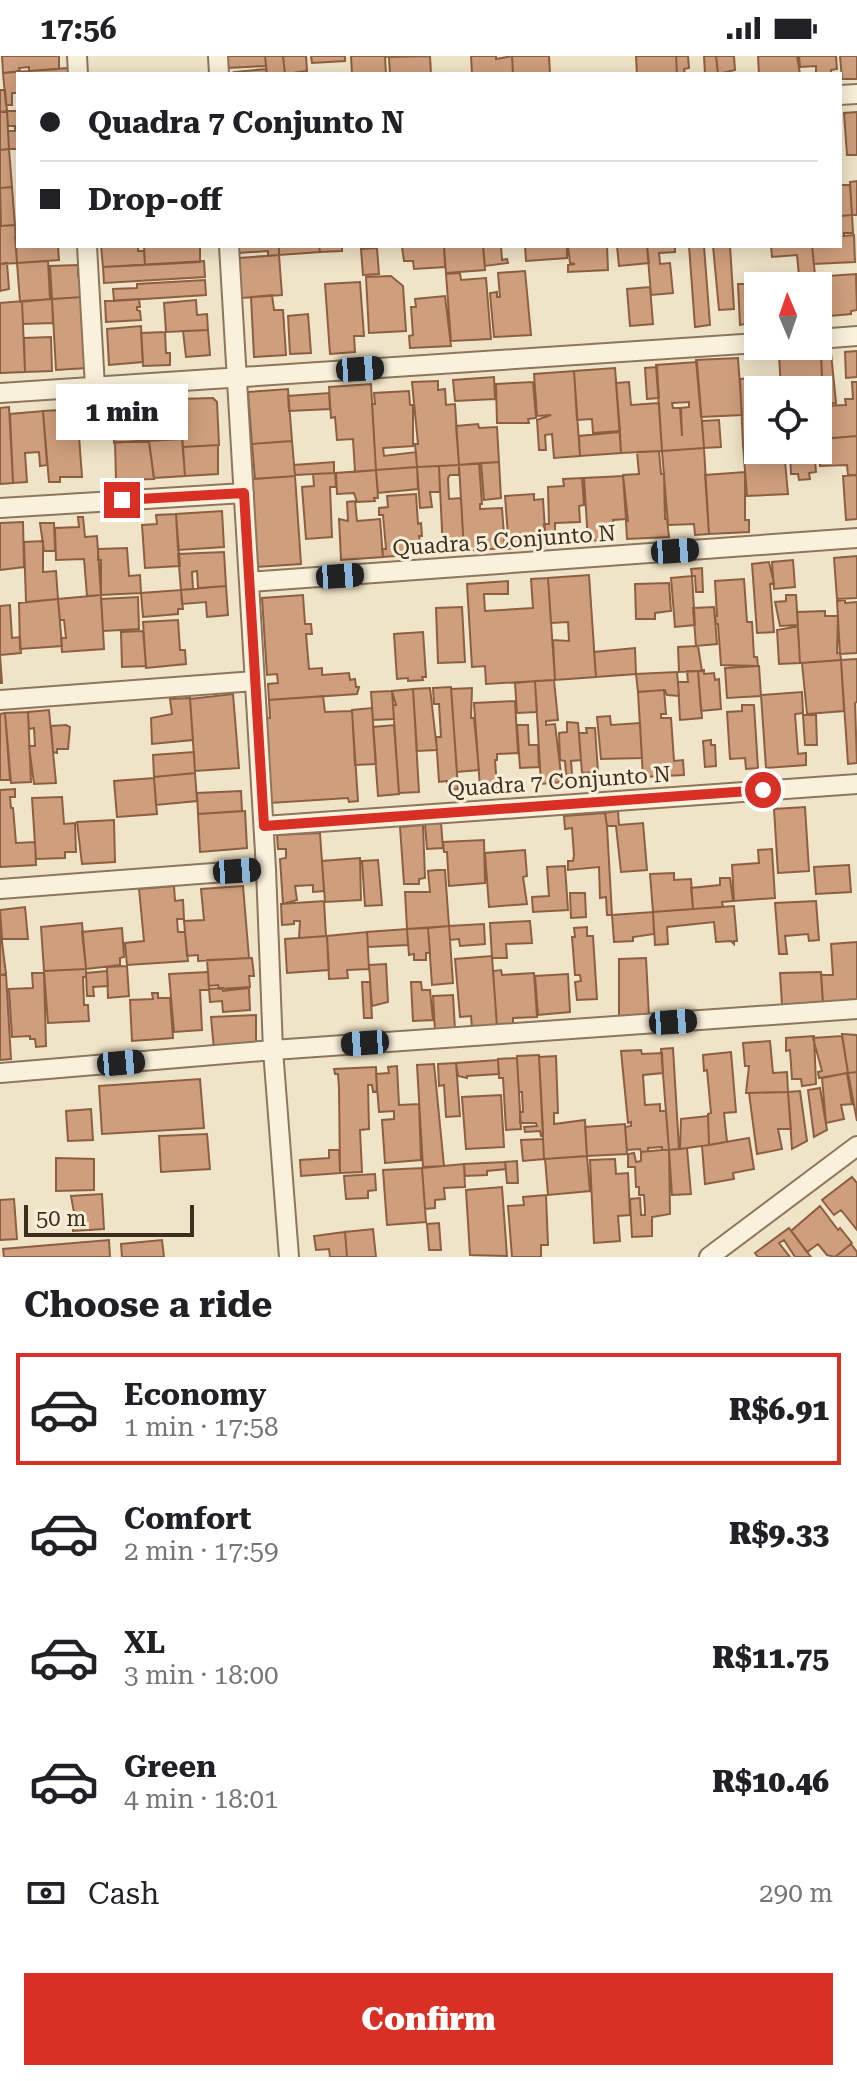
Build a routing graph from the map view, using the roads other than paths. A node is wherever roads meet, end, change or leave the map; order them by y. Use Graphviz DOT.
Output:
graph roads {
  1 [pos="87,248"];
  2 [pos="229,248"];
  3 [pos="857,336"];
  4 [pos="832,338"];
  5 [pos="744,344"];
  6 [pos="237,377"];
  7 [pos="95,387"];
  8 [pos="0,393"];
  9 [pos="244,493"];
  10 [pos="0,508"];
  11 [pos="857,538"];
  12 [pos="249,582"];
  13 [pos="255,681"];
  14 [pos="0,700"];
  15 [pos="857,784"];
  16 [pos="264,826"];
  17 [pos="266,869"];
  18 [pos="0,889"];
  19 [pos="857,1009"];
  20 [pos="273,1050"];
  21 [pos="0,1073"];
  22 [pos="857,1146"];
  23 [pos="289,1257"];
  24 [pos="709,1257"];
  1 -- 7 [label="street"];
  2 -- 6 [label="street"];
  3 -- 4 [label="street"];
  5 -- 6 [label="street"];
  6 -- 7 [label="street"];
  6 -- 9 [label="street"];
  7 -- 8 [label="street"];
  9 -- 10 [label="street"];
  9 -- 12 [label="street"];
  11 -- 12 [label="street, Quadra 5 Conjunto N"];
  12 -- 13 [label="street"];
  13 -- 14 [label="street"];
  13 -- 16 [label="street"];
  15 -- 16 [label="street, Quadra 7 Conjunto N"];
  16 -- 17 [label="street"];
  17 -- 18 [label="street"];
  17 -- 20 [label="street"];
  19 -- 20 [label="street"];
  20 -- 21 [label="street"];
  20 -- 23 [label="street"];
  22 -- 24 [label="street"];
}
